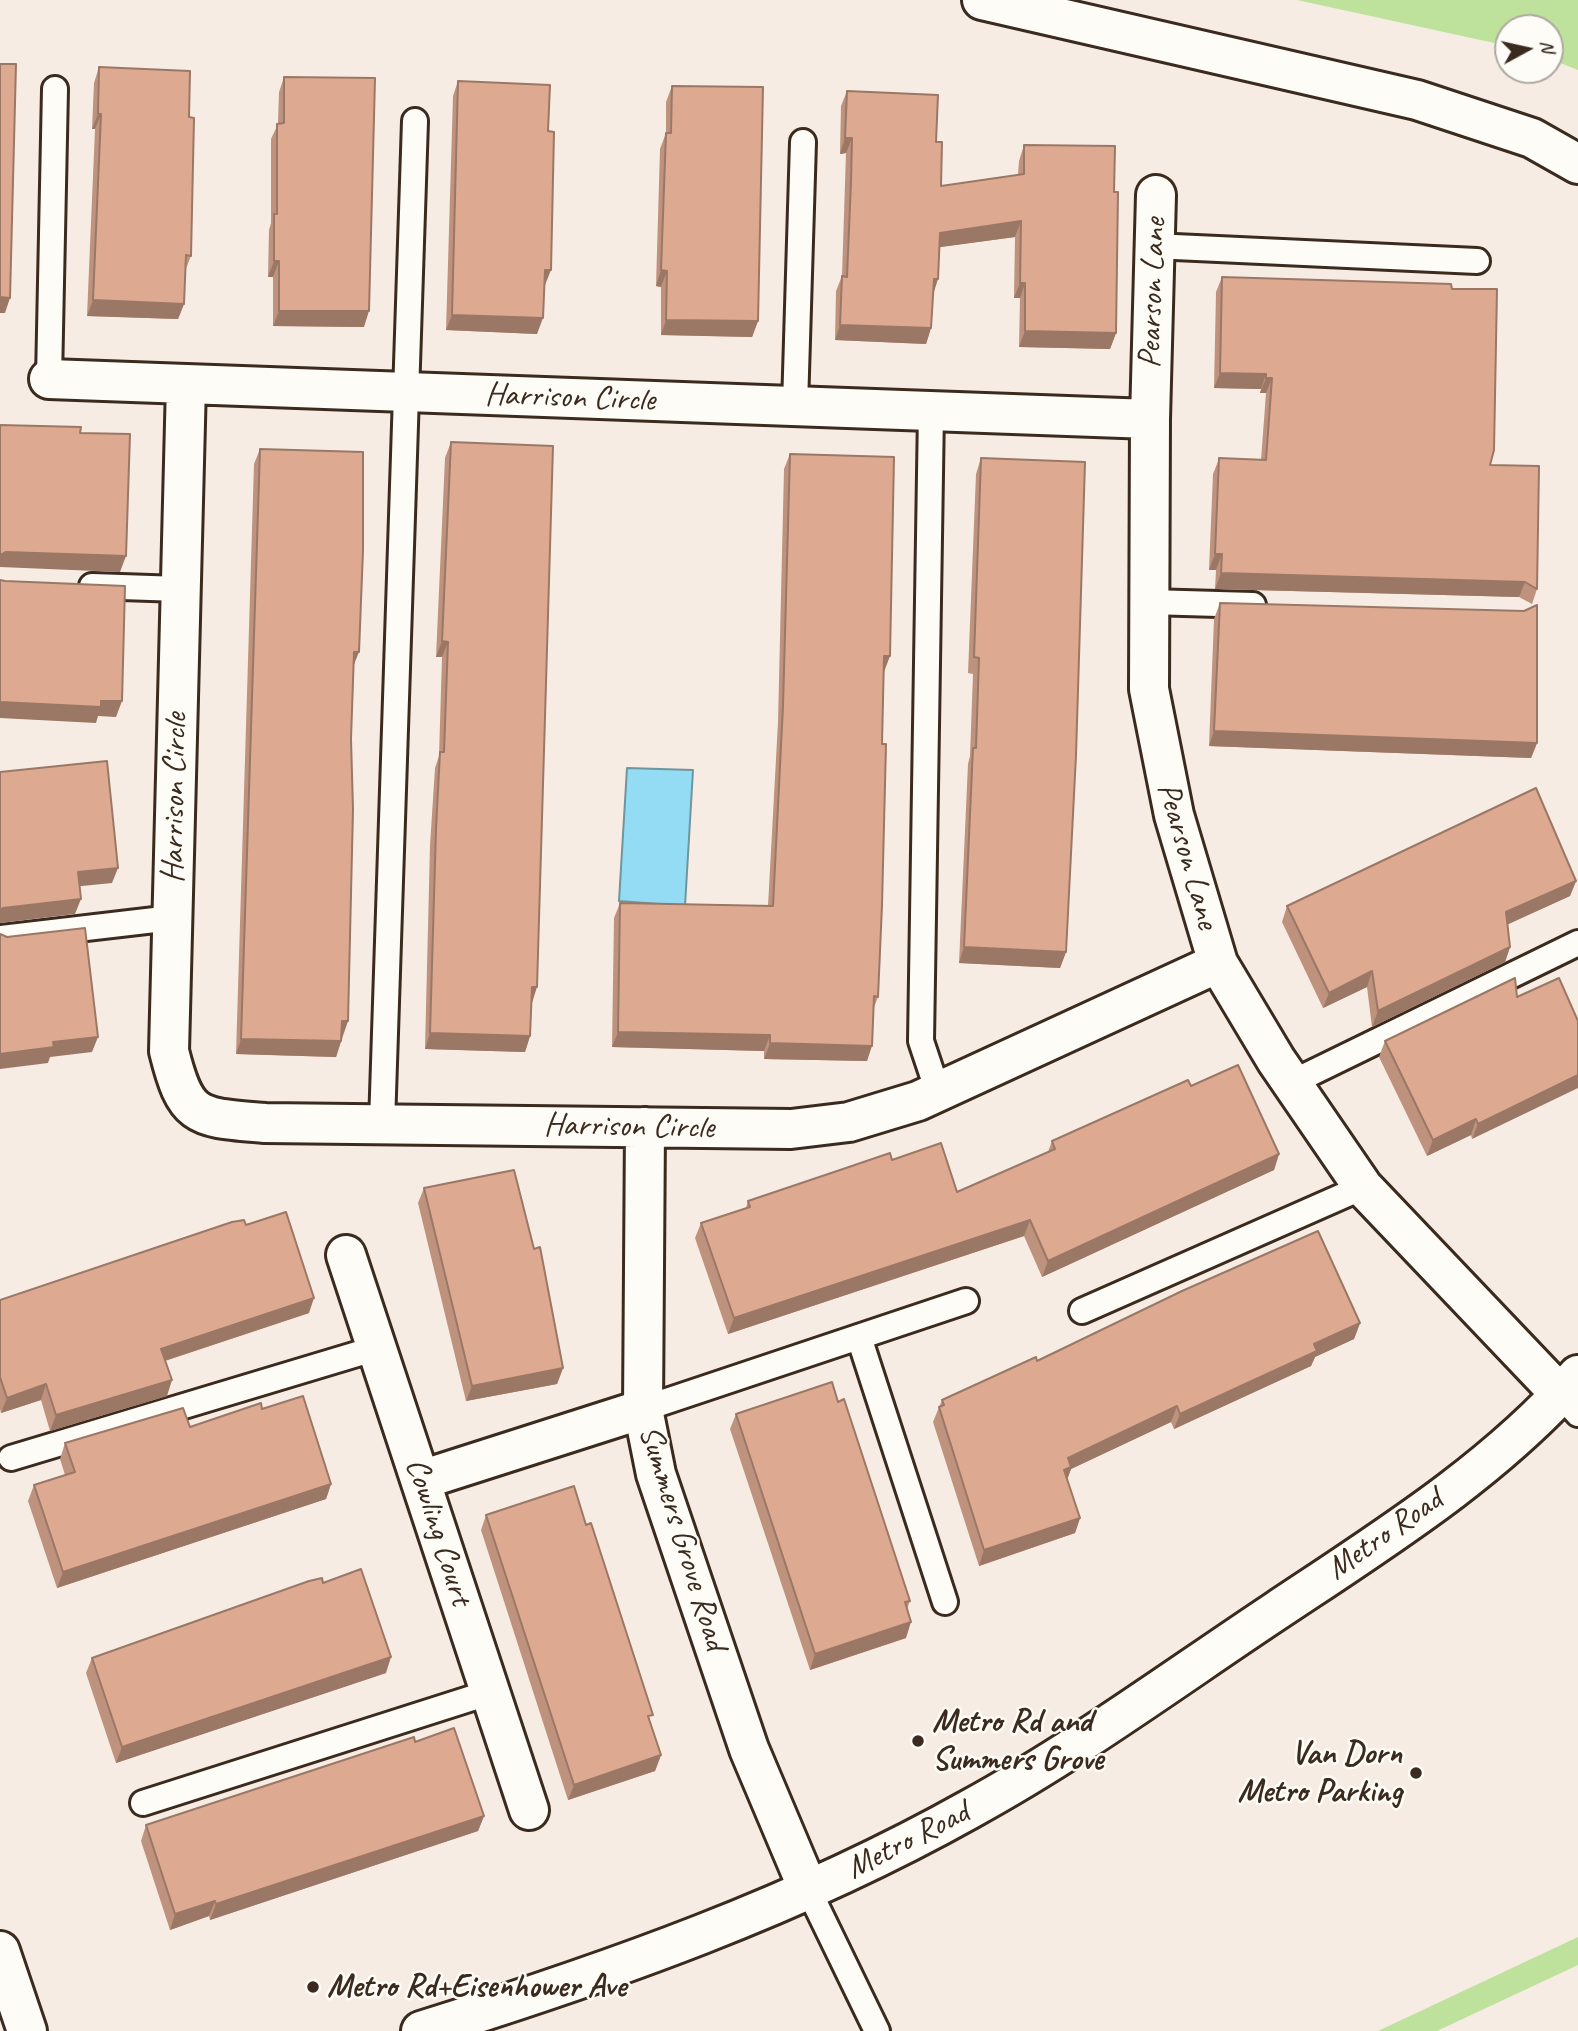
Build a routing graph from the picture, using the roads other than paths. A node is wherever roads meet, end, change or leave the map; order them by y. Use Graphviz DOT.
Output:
graph roads {
  1 [pos="982,0"];
  2 [pos="55,89"];
  3 [pos="415,121"];
  4 [pos="803,142"];
  5 [pos="1578,164"];
  6 [pos="1156,195"];
  7 [pos="1153,246"];
  8 [pos="1476,261"];
  9 [pos="49,379"];
  10 [pos="186,384"];
  11 [pos="407,392"];
  12 [pos="795,406"];
  13 [pos="932,411"];
  14 [pos="1150,419"];
  15 [pos="69,585"];
  16 [pos="180,589"];
  17 [pos="1149,602"];
  18 [pos="1272,605"];
  19 [pos="172,918"];
  20 [pos="0,937"];
  21 [pos="1578,943"];
  22 [pos="1218,963"];
  23 [pos="1291,1083"];
  24 [pos="938,1091"];
  25 [pos="383,1124"];
  26 [pos="645,1127"];
  27 [pos="1363,1188"];
  28 [pos="346,1255"];
  29 [pos="966,1301"];
  30 [pos="1082,1311"];
  31 [pos="859,1337"];
  32 [pos="377,1348"];
  33 [pos="1572,1395"];
  34 [pos="643,1409"];
  35 [pos="11,1458"];
  36 [pos="421,1480"];
  37 [pos="945,1602"];
  38 [pos="491,1692"];
  39 [pos="143,1803"];
  40 [pos="529,1810"];
  41 [pos="809,1891"];
  42 [pos="0,1951"];
  43 [pos="27,2031"];
  44 [pos="421,2031"];
  45 [pos="877,2031"];
  1 -- 5 [label="street"];
  2 -- 9 [label="lane"];
  3 -- 11 [label="lane"];
  4 -- 12 [label="lane"];
  6 -- 7 [label="street, Pearson Lane"];
  7 -- 8 [label="lane"];
  7 -- 14 [label="street, Pearson Lane"];
  9 -- 10 [label="street"];
  10 -- 11 [label="street, Harrison Circle"];
  10 -- 16 [label="street, Harrison Circle"];
  11 -- 12 [label="street, Harrison Circle"];
  11 -- 25 [label="lane"];
  12 -- 13 [label="street, Harrison Circle"];
  13 -- 14 [label="street, Harrison Circle"];
  13 -- 24 [label="lane"];
  14 -- 17 [label="street, Pearson Lane"];
  15 -- 16 [label="lane"];
  16 -- 19 [label="street, Harrison Circle"];
  17 -- 18 [label="lane"];
  17 -- 22 [label="street, Pearson Lane"];
  19 -- 20 [label="lane"];
  19 -- 25 [label="street, Harrison Circle"];
  21 -- 23 [label="lane"];
  22 -- 23 [label="street, Pearson Lane"];
  22 -- 24 [label="street, Harrison Circle"];
  23 -- 27 [label="street, Pearson Lane"];
  24 -- 26 [label="street, Harrison Circle"];
  25 -- 26 [label="street, Harrison Circle"];
  26 -- 34 [label="street, Summers Grove Road"];
  27 -- 30 [label="lane"];
  27 -- 33 [label="street, Pearson Lane"];
  28 -- 32 [label="street, Cowling Court"];
  29 -- 31 [label="lane"];
  31 -- 34 [label="lane"];
  31 -- 37 [label="lane"];
  32 -- 35 [label="lane"];
  32 -- 36 [label="street, Cowling Court"];
  33 -- 41 [label="street, Metro Road"];
  34 -- 36 [label="street"];
  34 -- 41 [label="street, Summers Grove Road"];
  36 -- 38 [label="street, Cowling Court"];
  38 -- 39 [label="lane"];
  38 -- 40 [label="street, Cowling Court"];
  41 -- 44 [label="street, Metro Road"];
  41 -- 45 [label="lane"];
  42 -- 43 [label="street"];
}
